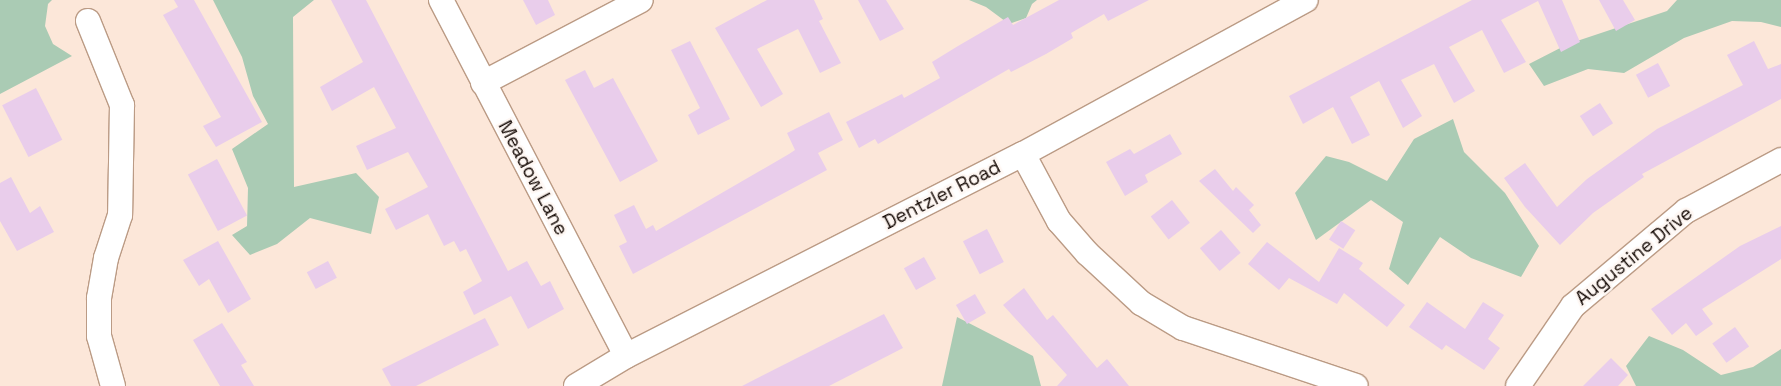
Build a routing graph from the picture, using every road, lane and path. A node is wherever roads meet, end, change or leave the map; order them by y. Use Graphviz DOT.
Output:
graph roads {
  1 [pos="441,0"];
  2 [pos="641,0"];
  3 [pos="1306,0"];
  4 [pos="88,21"];
  5 [pos="483,83"];
  6 [pos="1023,154"];
  7 [pos="1781,160"];
  8 [pos="626,356"];
  9 [pos="113,386"];
  10 [pos="576,386"];
  11 [pos="1356,386"];
  12 [pos="1518,386"];
  1 -- 5 [label="street, Meadow Lane"];
  2 -- 5 [label="street"];
  3 -- 6 [label="street, Dentzler Road"];
  4 -- 9 [label="street"];
  5 -- 8 [label="street, Meadow Lane"];
  6 -- 8 [label="street, Dentzler Road"];
  6 -- 11 [label="street"];
  7 -- 12 [label="street, Augustine Drive"];
  8 -- 10 [label="street, Dentzler Road"];
}
